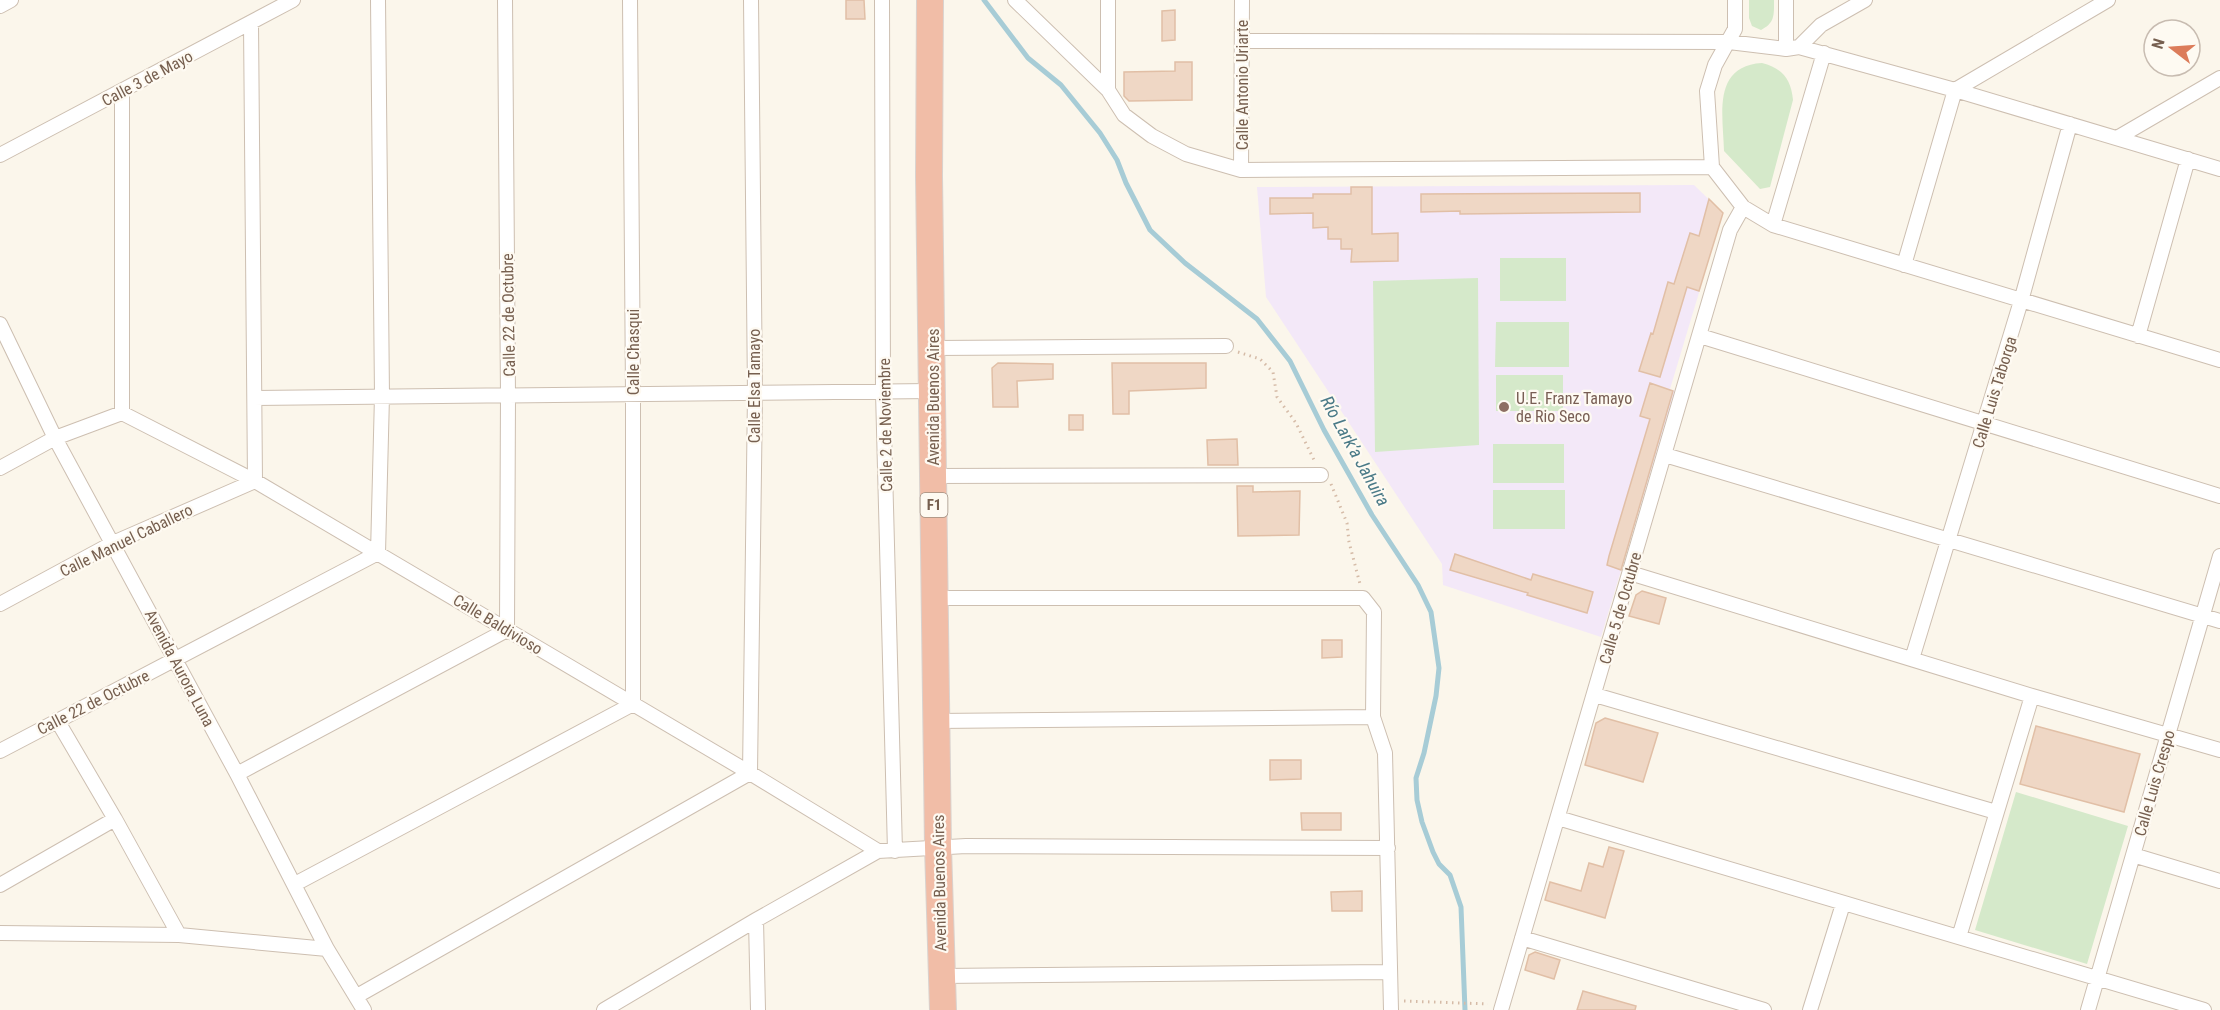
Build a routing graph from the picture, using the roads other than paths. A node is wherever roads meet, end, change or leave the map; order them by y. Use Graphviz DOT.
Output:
graph roads {
  1 [pos="11,0"];
  2 [pos="293,0"];
  3 [pos="378,0"];
  4 [pos="505,0"];
  5 [pos="630,0"];
  6 [pos="751,0"];
  7 [pos="882,0"];
  8 [pos="930,0"];
  9 [pos="1015,0"];
  10 [pos="1108,0"];
  11 [pos="1242,0"];
  12 [pos="1735,0"];
  13 [pos="1786,0"];
  14 [pos="1865,0"];
  15 [pos="2108,0"];
  16 [pos="0,6"];
  17 [pos="251,24"];
  18 [pos="1242,41"];
  19 [pos="1729,42"];
  20 [pos="1793,48"];
  21 [pos="1824,53"];
  22 [pos="2220,78"];
  23 [pos="1108,90"];
  24 [pos="1955,90"];
  25 [pos="122,91"];
  26 [pos="2070,124"];
  27 [pos="2117,138"];
  28 [pos="0,156"];
  29 [pos="2188,159"];
  30 [pos="1712,167"];
  31 [pos="2220,169"];
  32 [pos="1241,170"];
  33 [pos="1743,207"];
  34 [pos="1773,225"];
  35 [pos="1904,265"];
  36 [pos="2021,301"];
  37 [pos="0,324"];
  38 [pos="1700,336"];
  39 [pos="2138,336"];
  40 [pos="1226,346"];
  41 [pos="933,348"];
  42 [pos="2220,360"];
  43 [pos="883,392"];
  44 [pos="932,392"];
  45 [pos="633,394"];
  46 [pos="755,394"];
  47 [pos="382,396"];
  48 [pos="508,396"];
  49 [pos="255,398"];
  50 [pos="122,413"];
  51 [pos="1984,423"];
  52 [pos="56,438"];
  53 [pos="1665,455"];
  54 [pos="0,468"];
  55 [pos="1321,475"];
  56 [pos="933,476"];
  57 [pos="255,481"];
  58 [pos="2220,496"];
  59 [pos="1948,541"];
  60 [pos="113,543"];
  61 [pos="378,553"];
  62 [pos="2220,556"];
  63 [pos="1630,573"];
  64 [pos="935,598"];
  65 [pos="0,604"];
  66 [pos="2203,616"];
  67 [pos="2220,621"];
  68 [pos="507,630"];
  69 [pos="1912,659"];
  70 [pos="175,660"];
  71 [pos="1595,694"];
  72 [pos="2032,696"];
  73 [pos="633,705"];
  74 [pos="1373,717"];
  75 [pos="57,720"];
  76 [pos="936,721"];
  77 [pos="2168,734"];
  78 [pos="2220,750"];
  79 [pos="0,751"];
  80 [pos="750,773"];
  81 [pos="237,774"];
  82 [pos="1996,812"];
  83 [pos="1558,818"];
  84 [pos="115,819"];
  85 [pos="938,847"];
  86 [pos="1388,848"];
  87 [pos="878,851"];
  88 [pos="895,851"];
  89 [pos="2133,855"];
  90 [pos="2220,881"];
  91 [pos="295,884"];
  92 [pos="0,885"];
  93 [pos="1843,904"];
  94 [pos="756,920"];
  95 [pos="0,933"];
  96 [pos="179,935"];
  97 [pos="1959,937"];
  98 [pos="1522,938"];
  99 [pos="327,949"];
  100 [pos="1390,972"];
  101 [pos="942,976"];
  102 [pos="2097,979"];
  103 [pos="357,996"];
  104 [pos="1391,1005"];
  105 [pos="364,1010"];
  106 [pos="604,1010"];
  107 [pos="758,1010"];
  108 [pos="943,1010"];
  109 [pos="1501,1010"];
  110 [pos="1764,1010"];
  111 [pos="1810,1010"];
  112 [pos="2088,1010"];
  113 [pos="2204,1010"];
  1 -- 16 [label="street"];
  2 -- 17 [label="street, Calle 3 de Mayo"];
  3 -- 47 [label="street"];
  4 -- 48 [label="street, Calle 22 de Octubre"];
  5 -- 45 [label="street, Calle Chasqui"];
  6 -- 46 [label="street, Calle Elsa Tamayo"];
  7 -- 43 [label="street, Calle 2 de Noviembre"];
  8 -- 41 [label="highway, Avenida Buenos Aires / F1"];
  9 -- 23 [label="street"];
  10 -- 23 [label="street"];
  11 -- 18 [label="street, Calle Antonio Uriarte"];
  12 -- 19 [label="street"];
  13 -- 20 [label="street"];
  14 -- 20 [label="street"];
  15 -- 24 [label="street"];
  17 -- 25 [label="street, Calle 3 de Mayo"];
  17 -- 49 [label="street"];
  18 -- 19 [label="street"];
  18 -- 32 [label="street, Calle Antonio Uriarte"];
  19 -- 20 [label="street"];
  19 -- 30 [label="street"];
  20 -- 21 [label="street"];
  21 -- 24 [label="street"];
  21 -- 34 [label="street"];
  22 -- 27 [label="street"];
  23 -- 32 [label="street"];
  24 -- 26 [label="street"];
  24 -- 35 [label="street"];
  25 -- 28 [label="street, Calle 3 de Mayo"];
  25 -- 50 [label="street"];
  26 -- 27 [label="street"];
  26 -- 36 [label="street, Calle Luis Taborga"];
  27 -- 29 [label="street"];
  29 -- 31 [label="street"];
  29 -- 39 [label="street"];
  30 -- 32 [label="street"];
  30 -- 33 [label="street"];
  33 -- 34 [label="street"];
  33 -- 38 [label="street, Calle 5 de Octubre"];
  34 -- 35 [label="street"];
  35 -- 36 [label="street"];
  36 -- 39 [label="street"];
  36 -- 51 [label="street, Calle Luis Taborga"];
  37 -- 52 [label="street, Avenida Aurora Luna"];
  38 -- 51 [label="street"];
  38 -- 53 [label="street, Calle 5 de Octubre"];
  39 -- 42 [label="street"];
  40 -- 41 [label="street"];
  41 -- 44 [label="highway, Avenida Buenos Aires / F1"];
  43 -- 44 [label="street"];
  43 -- 46 [label="street"];
  43 -- 88 [label="street, Calle 2 de Noviembre"];
  44 -- 56 [label="highway, Avenida Buenos Aires / F1"];
  45 -- 46 [label="street"];
  45 -- 48 [label="street"];
  45 -- 73 [label="street, Calle Chasqui"];
  46 -- 80 [label="street, Calle Elsa Tamayo"];
  47 -- 48 [label="street"];
  47 -- 49 [label="street"];
  47 -- 61 [label="street"];
  48 -- 68 [label="street, Calle 22 de Octubre"];
  49 -- 57 [label="street"];
  50 -- 52 [label="street"];
  50 -- 57 [label="street, Calle Baldivioso"];
  51 -- 58 [label="street"];
  51 -- 59 [label="street, Calle Luis Taborga"];
  52 -- 54 [label="street"];
  52 -- 60 [label="street, Avenida Aurora Luna"];
  53 -- 59 [label="street"];
  53 -- 63 [label="street, Calle 5 de Octubre"];
  55 -- 56 [label="street"];
  56 -- 64 [label="highway, Avenida Buenos Aires / F1"];
  57 -- 60 [label="street, Calle Manuel Caballero"];
  57 -- 61 [label="street, Calle Baldivioso"];
  59 -- 66 [label="street"];
  59 -- 69 [label="street, Calle Luis Taborga"];
  60 -- 65 [label="street, Calle Manuel Caballero"];
  60 -- 70 [label="street, Avenida Aurora Luna"];
  61 -- 68 [label="street, Calle Baldivioso"];
  61 -- 70 [label="street, Calle 22 de Octubre"];
  62 -- 66 [label="street, Calle Luis Crespo"];
  63 -- 69 [label="street"];
  63 -- 71 [label="street, Calle 5 de Octubre"];
  64 -- 74 [label="street"];
  64 -- 76 [label="highway, Avenida Buenos Aires / F1"];
  66 -- 67 [label="street"];
  66 -- 77 [label="street, Calle Luis Crespo"];
  68 -- 73 [label="street, Calle Baldivioso"];
  68 -- 81 [label="street"];
  69 -- 72 [label="street"];
  70 -- 75 [label="street, Calle 22 de Octubre"];
  70 -- 81 [label="street, Avenida Aurora Luna"];
  71 -- 82 [label="street"];
  71 -- 83 [label="street, Calle 5 de Octubre"];
  72 -- 77 [label="street"];
  72 -- 82 [label="street"];
  73 -- 80 [label="street, Calle Baldivioso"];
  73 -- 91 [label="street"];
  74 -- 76 [label="street"];
  74 -- 86 [label="street"];
  75 -- 79 [label="street, Calle 22 de Octubre"];
  75 -- 84 [label="street"];
  76 -- 85 [label="highway, Avenida Buenos Aires / F1"];
  77 -- 78 [label="street"];
  77 -- 89 [label="street, Calle Luis Crespo"];
  80 -- 87 [label="street, Calle Baldivioso"];
  80 -- 103 [label="street"];
  81 -- 91 [label="street, Avenida Aurora Luna"];
  82 -- 97 [label="street"];
  83 -- 93 [label="street"];
  83 -- 98 [label="street, Calle 5 de Octubre"];
  84 -- 92 [label="street"];
  84 -- 96 [label="street"];
  85 -- 86 [label="street"];
  85 -- 88 [label="street"];
  85 -- 101 [label="highway, Avenida Buenos Aires / F1"];
  86 -- 100 [label="street"];
  87 -- 88 [label="street"];
  87 -- 94 [label="street"];
  89 -- 90 [label="street"];
  89 -- 102 [label="street, Calle Luis Crespo"];
  91 -- 99 [label="street, Avenida Aurora Luna"];
  93 -- 97 [label="street"];
  93 -- 111 [label="street"];
  94 -- 106 [label="street"];
  94 -- 107 [label="street"];
  95 -- 96 [label="street"];
  96 -- 99 [label="street"];
  97 -- 102 [label="street"];
  98 -- 109 [label="street, Calle 5 de Octubre"];
  98 -- 110 [label="street"];
  99 -- 103 [label="street, Avenida Aurora Luna"];
  100 -- 101 [label="street"];
  100 -- 104 [label="street"];
  101 -- 108 [label="highway, Avenida Buenos Aires / F1"];
  102 -- 112 [label="street, Calle Luis Crespo"];
  102 -- 113 [label="street"];
  103 -- 105 [label="street, Avenida Aurora Luna"];
}
